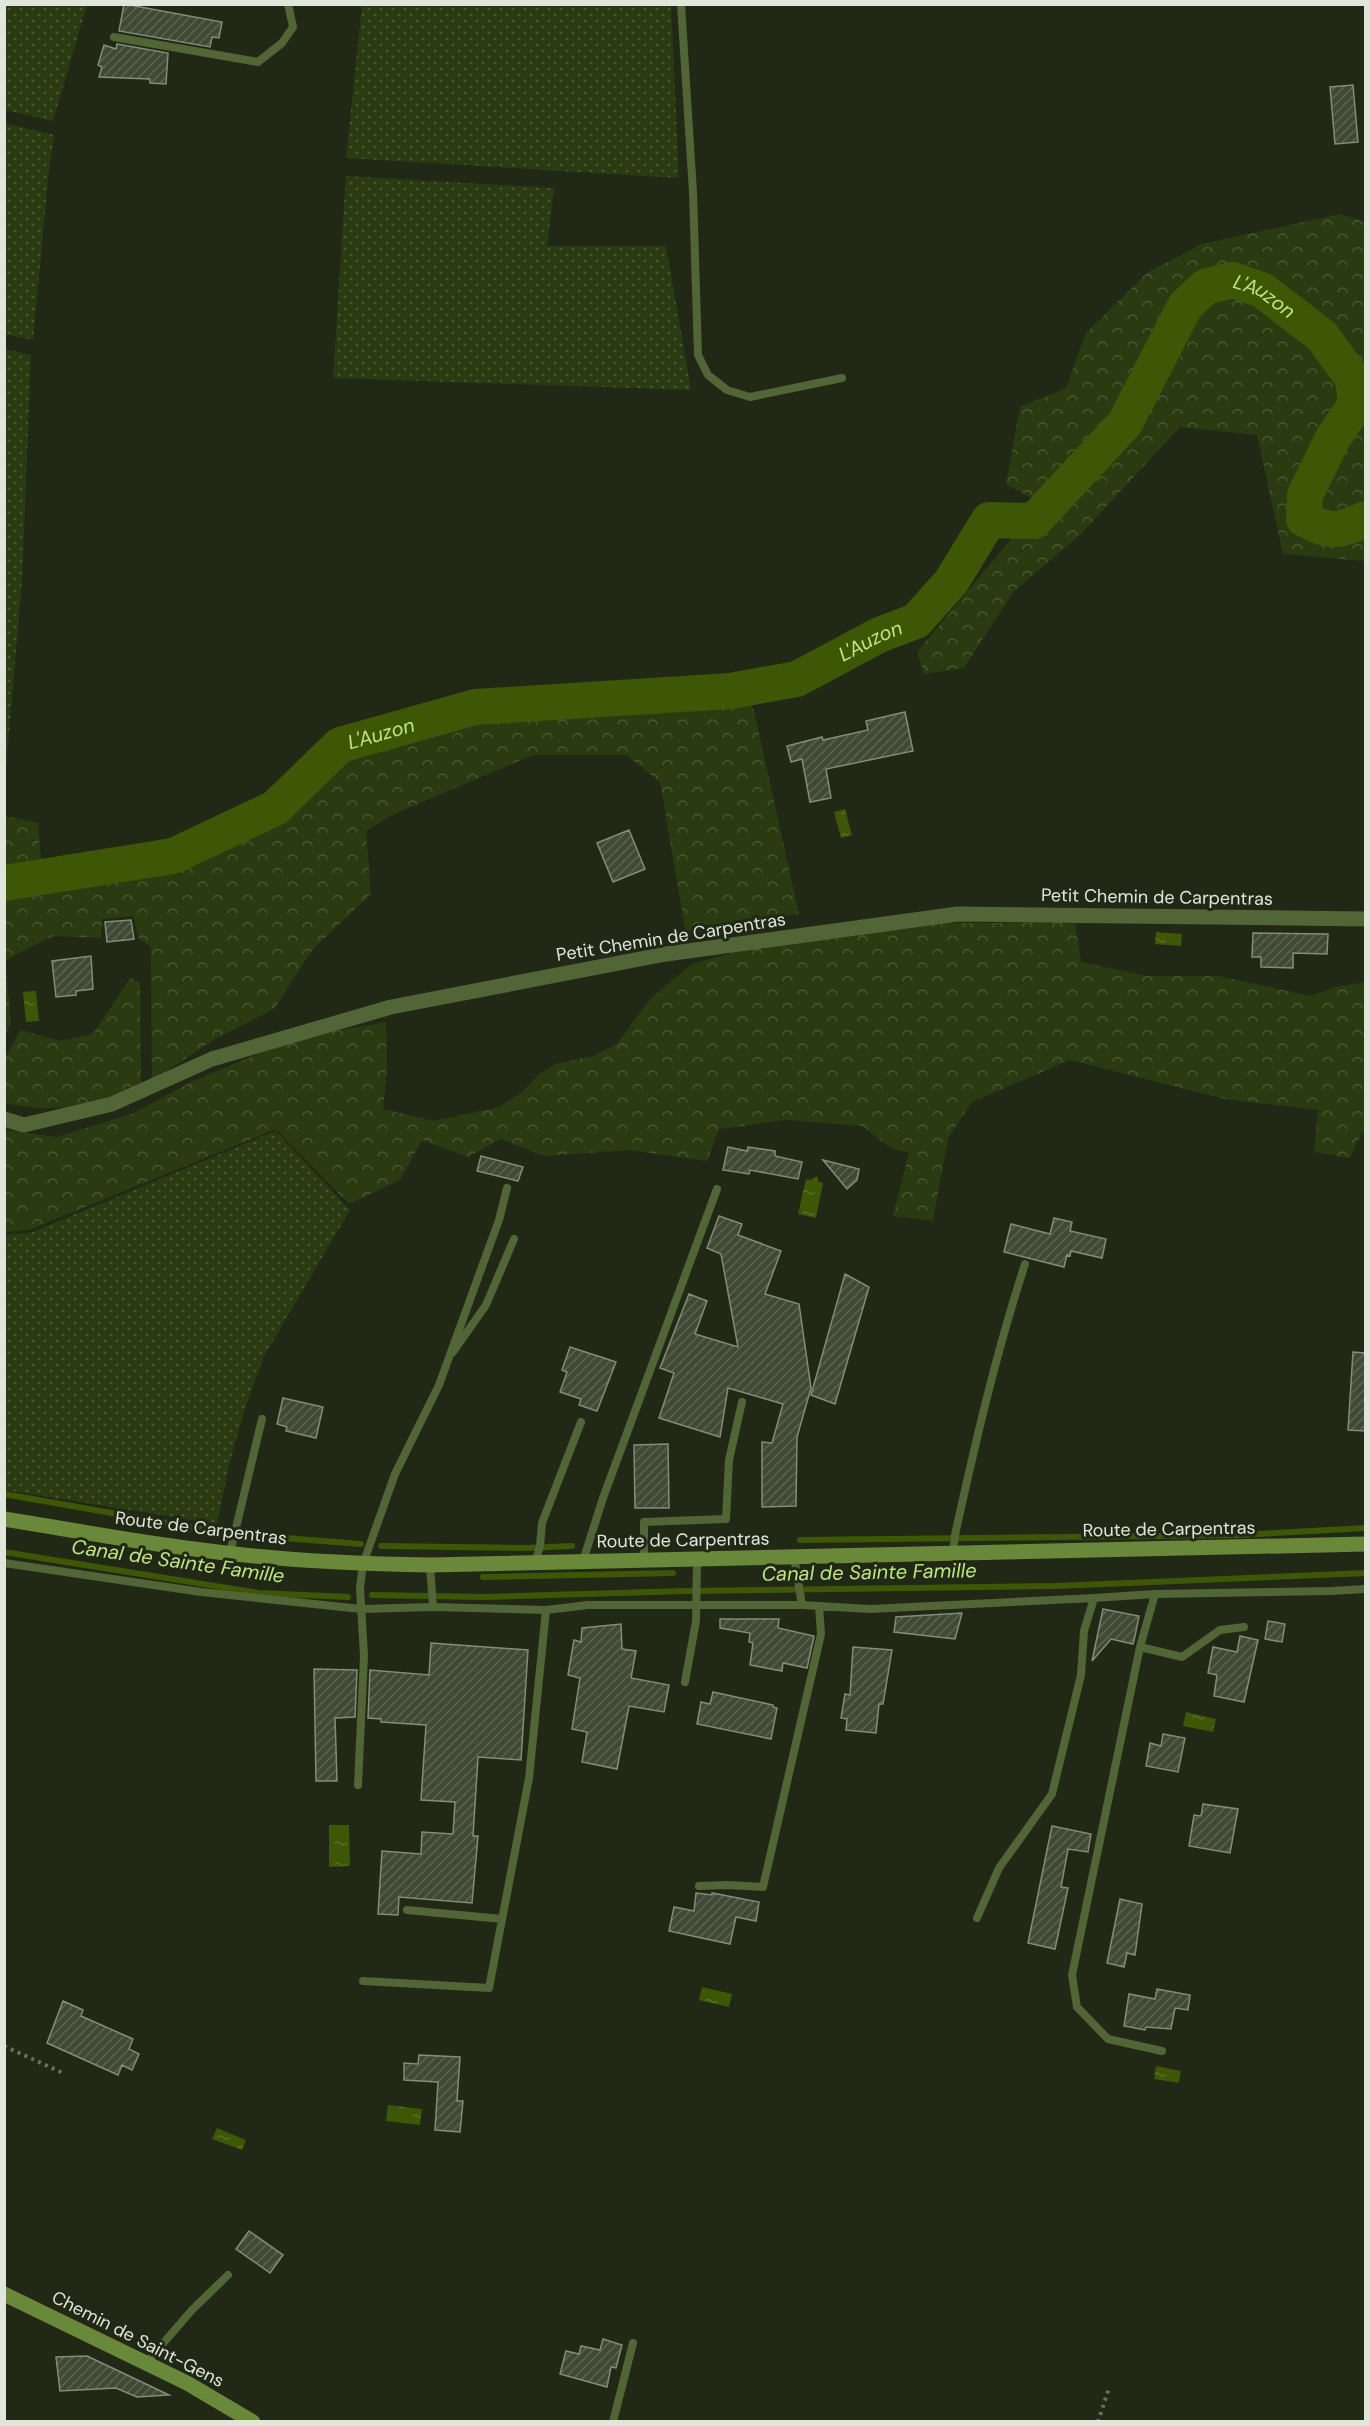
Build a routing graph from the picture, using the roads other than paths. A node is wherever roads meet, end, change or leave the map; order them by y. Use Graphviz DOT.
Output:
graph roads {
  1 [pos="288,4"];
  2 [pos="681,4"];
  3 [pos="114,37"];
  4 [pos="842,378"];
  5 [pos="1365,919"];
  6 [pos="4,1119"];
  7 [pos="507,1188"];
  8 [pos="717,1189"];
  9 [pos="513,1239"];
  10 [pos="1025,1264"];
  11 [pos="448,1359"];
  12 [pos="742,1402"];
  13 [pos="262,1419"];
  14 [pos="581,1422"];
  15 [pos="4,1519"];
  16 [pos="1365,1544"];
  17 [pos="230,1553"];
  18 [pos="952,1554"];
  19 [pos="794,1557"];
  20 [pos="698,1559"];
  21 [pos="644,1560"];
  22 [pos="583,1561"];
  23 [pos="4,1563"];
  24 [pos="535,1563"];
  25 [pos="363,1564"];
  26 [pos="430,1565"];
  27 [pos="1365,1588"];
  28 [pos="1155,1594"];
  29 [pos="1094,1598"];
  30 [pos="697,1603"];
  31 [pos="802,1605"];
  32 [pos="819,1606"];
  33 [pos="433,1607"];
  34 [pos="361,1609"];
  35 [pos="546,1610"];
  36 [pos="1244,1627"];
  37 [pos="1140,1647"];
  38 [pos="685,1682"];
  39 [pos="358,1785"];
  40 [pos="699,1886"];
  41 [pos="407,1910"];
  42 [pos="977,1918"];
  43 [pos="502,1919"];
  44 [pos="363,1980"];
  45 [pos="1162,2051"];
  46 [pos="228,2275"];
  47 [pos="4,2294"];
  48 [pos="633,2343"];
  49 [pos="146,2363"];
  50 [pos="253,2421"];
  51 [pos="613,2421"];
  1 -- 3 [label="lane"];
  2 -- 4 [label="lane"];
  5 -- 6 [label="street, Petit Chemin de Carpentras"];
  7 -- 11 [label="lane"];
  8 -- 22 [label="lane"];
  9 -- 11 [label="lane"];
  10 -- 18 [label="lane"];
  11 -- 25 [label="lane"];
  12 -- 21 [label="lane"];
  13 -- 17 [label="lane"];
  14 -- 24 [label="lane"];
  15 -- 17 [label="main road, Route de Carpentras"];
  16 -- 18 [label="main road, Route de Carpentras"];
  17 -- 25 [label="main road, Route de Carpentras"];
  18 -- 19 [label="main road, Route de Carpentras"];
  19 -- 20 [label="main road, Route de Carpentras"];
  19 -- 31 [label="lane"];
  20 -- 21 [label="main road, Route de Carpentras"];
  20 -- 30 [label="lane"];
  21 -- 22 [label="main road, Route de Carpentras"];
  22 -- 24 [label="main road, Route de Carpentras"];
  23 -- 34 [label="lane"];
  24 -- 26 [label="main road, Route de Carpentras"];
  25 -- 26 [label="main road, Route de Carpentras"];
  25 -- 34 [label="lane"];
  26 -- 33 [label="lane"];
  27 -- 28 [label="lane"];
  28 -- 29 [label="lane"];
  28 -- 37 [label="lane"];
  29 -- 32 [label="lane"];
  29 -- 42 [label="lane"];
  30 -- 31 [label="lane"];
  30 -- 35 [label="lane"];
  30 -- 38 [label="lane"];
  31 -- 32 [label="lane"];
  32 -- 40 [label="lane"];
  33 -- 34 [label="lane"];
  33 -- 35 [label="lane"];
  34 -- 39 [label="lane"];
  35 -- 43 [label="lane"];
  36 -- 37 [label="lane"];
  37 -- 45 [label="lane"];
  41 -- 43 [label="lane"];
  43 -- 44 [label="lane"];
  46 -- 49 [label="lane"];
  47 -- 49 [label="main road, Chemin de Saint-Gens"];
  48 -- 51 [label="lane"];
  49 -- 50 [label="main road, Chemin de Saint-Gens"];
}
